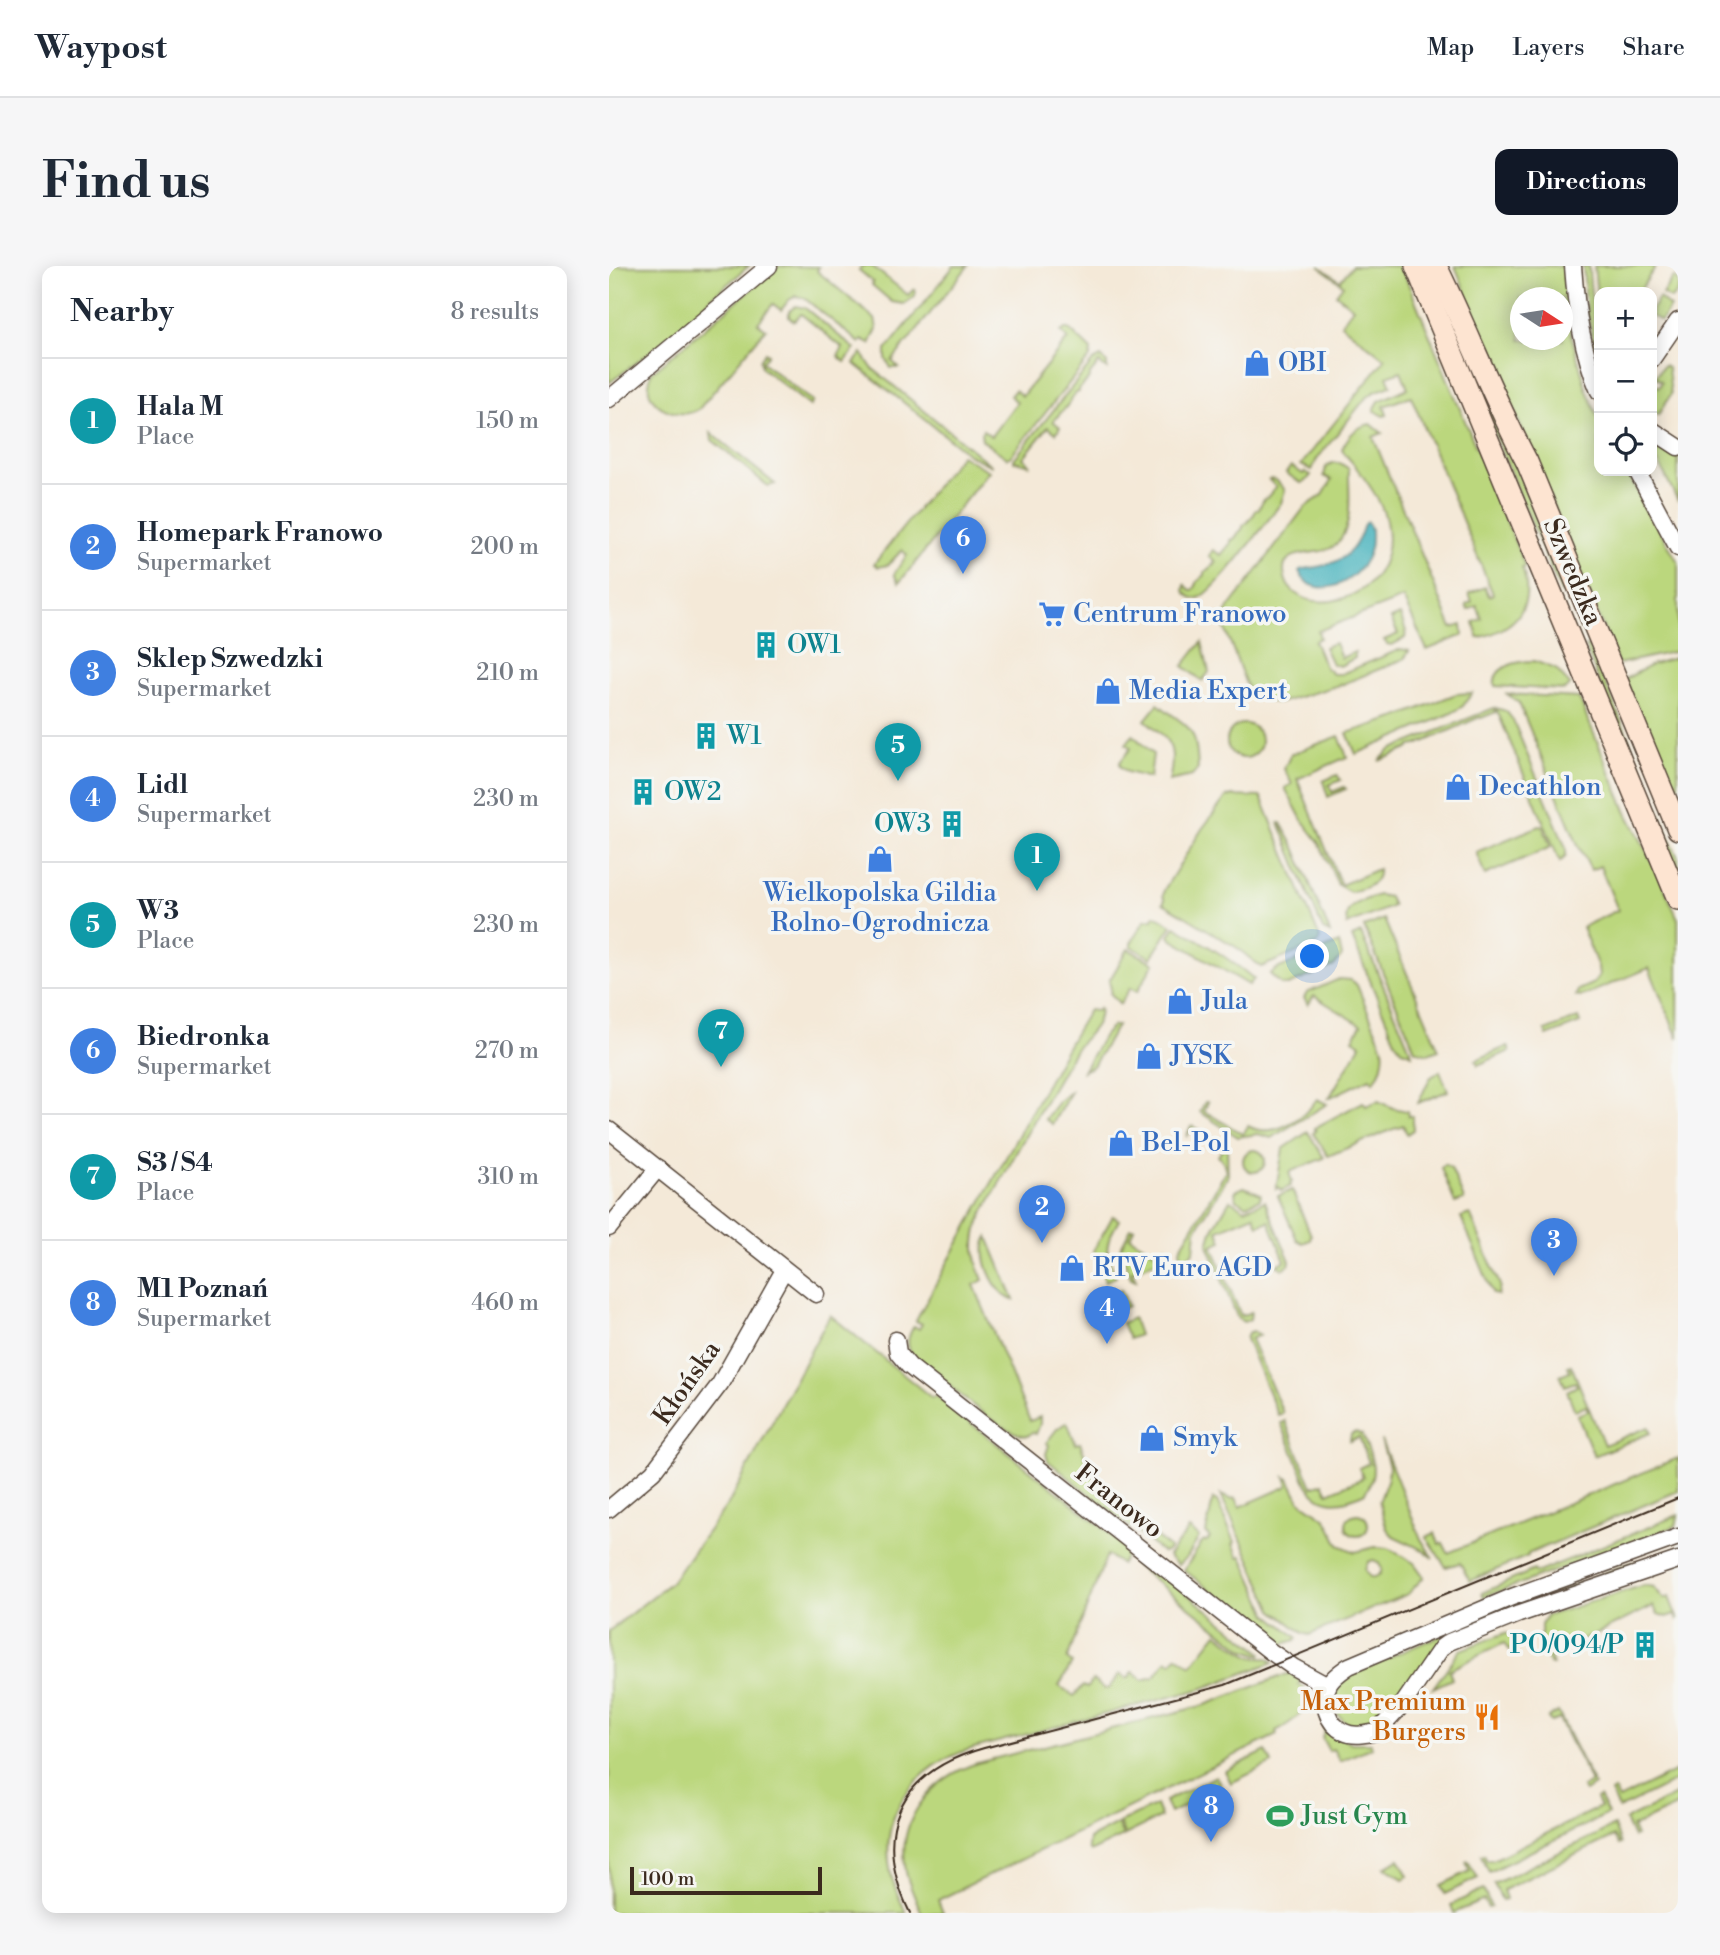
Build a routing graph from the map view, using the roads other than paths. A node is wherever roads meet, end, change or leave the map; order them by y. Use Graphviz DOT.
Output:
graph roads {
  1 [pos="769,266"];
  2 [pos="1416,266"];
  3 [pos="1436,266"];
  4 [pos="1451,266"];
  5 [pos="1573,266"];
  6 [pos="1678,321"];
  7 [pos="1468,331"];
  8 [pos="1657,352"];
  9 [pos="1594,377"];
  10 [pos="609,399"];
  11 [pos="1657,433"];
  12 [pos="1678,447"];
  13 [pos="1640,476"];
  14 [pos="1678,548"];
  15 [pos="1678,829"];
  16 [pos="1678,899"];
  17 [pos="609,1130"];
  18 [pos="657,1168"];
  19 [pos="609,1228"];
  20 [pos="784,1270"];
  21 [pos="816,1294"];
  22 [pos="896,1340"];
  23 [pos="609,1509"];
  24 [pos="1678,1537"];
  25 [pos="1678,1560"];
  26 [pos="1328,1686"];
  1 -- 10 [label="street"];
  2 -- 16 [label="street, Szwedzka"];
  3 -- 7 [label="street"];
  4 -- 7 [label="street"];
  5 -- 9 [label="street"];
  6 -- 8 [label="street"];
  7 -- 15 [label="street, Szwedzka"];
  11 -- 12 [label="street"];
  13 -- 14 [label="street"];
  17 -- 18 [label="street"];
  18 -- 19 [label="street"];
  18 -- 20 [label="street"];
  20 -- 21 [label="street"];
  20 -- 23 [label="street, Kłońska"];
  22 -- 26 [label="street, Franowo"];
  24 -- 26 [label="street"];
  25 -- 26 [label="street"];
}
